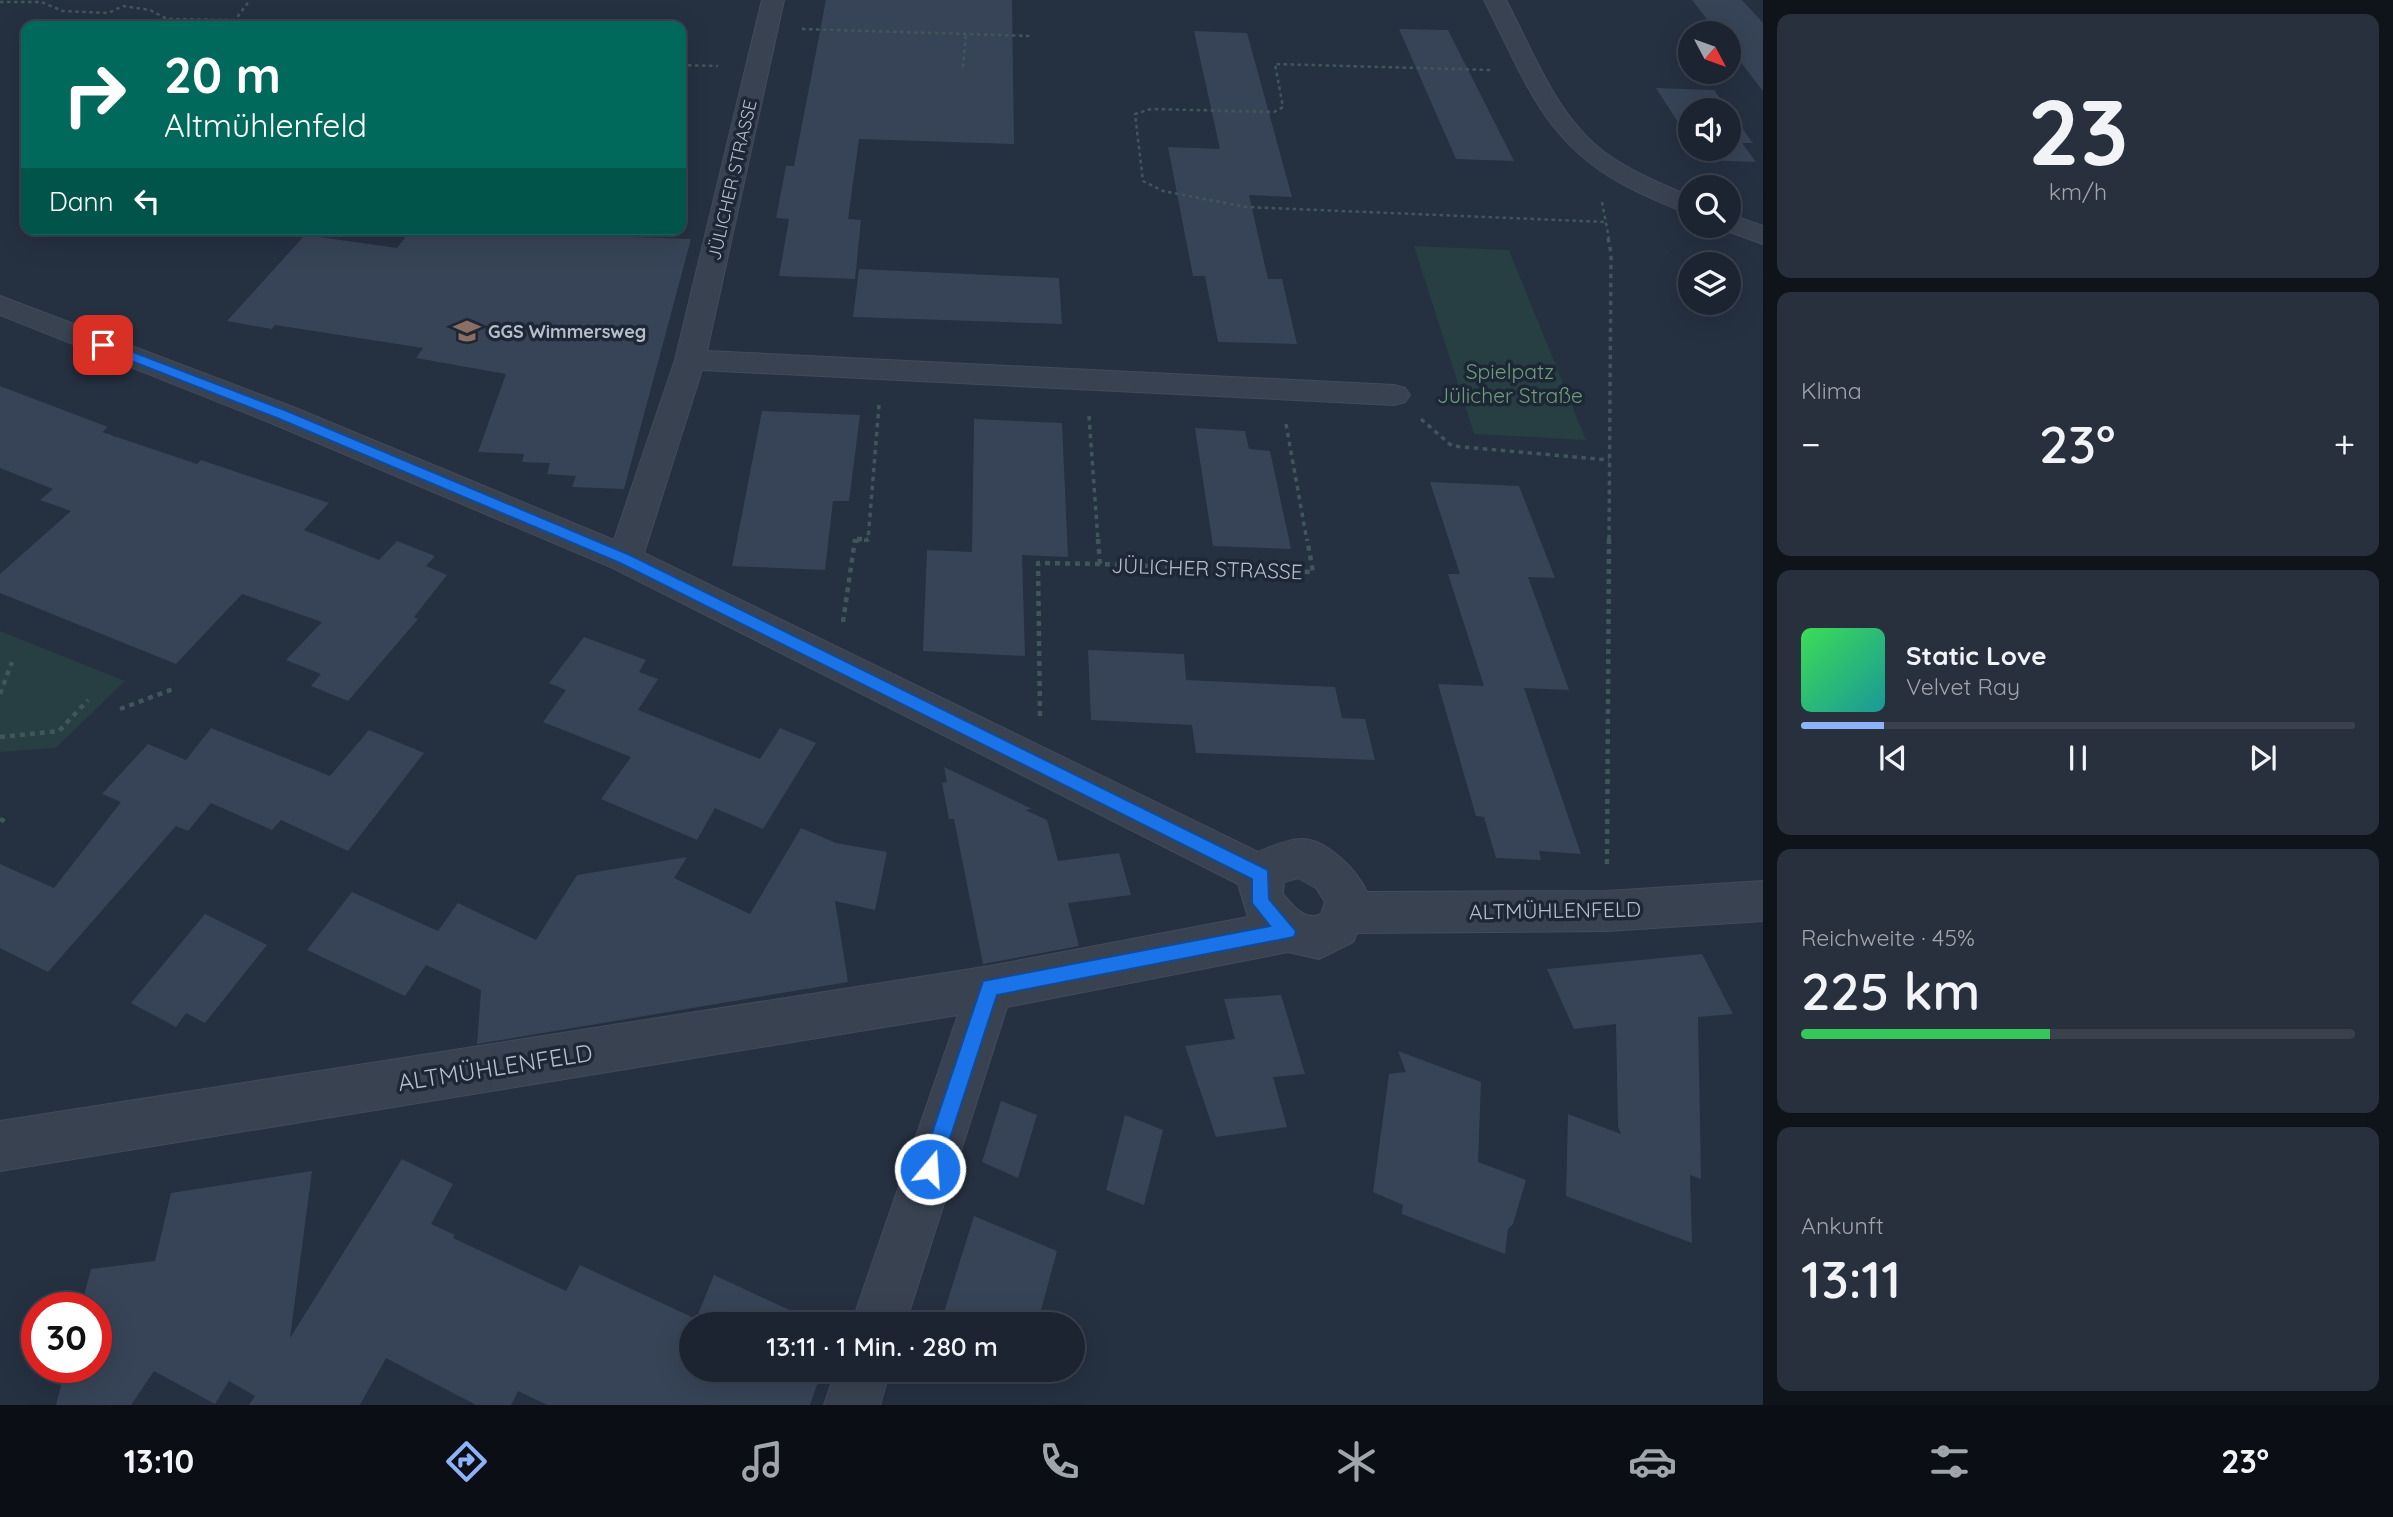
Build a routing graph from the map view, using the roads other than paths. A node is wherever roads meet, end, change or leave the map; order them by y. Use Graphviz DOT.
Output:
graph roads {
  1 [pos="773,0"];
  2 [pos="1495,0"];
  3 [pos="1678,199"];
  4 [pos="1741,227"];
  5 [pos="1763,236"];
  6 [pos="0,305"];
  7 [pos="690,360"];
  8 [pos="1394,395"];
  9 [pos="625,559"];
  10 [pos="1262,875"];
  11 [pos="1763,901"];
  12 [pos="1346,913"];
  13 [pos="1287,931"];
  14 [pos="990,988"];
  15 [pos="0,1146"];
  16 [pos="882,1312"];
  17 [pos="859,1382"];
  18 [pos="852,1405"];
  1 -- 7 [label="street, JÜLICHER STRASSE"];
  2 -- 3 [label="street"];
  4 -- 5 [label="street"];
  6 -- 9 [label="street"];
  7 -- 8 [label="street"];
  7 -- 9 [label="street, JÜLICHER STRASSE"];
  9 -- 10 [label="street"];
  10 -- 12 [label="street"];
  10 -- 13 [label="street"];
  11 -- 12 [label="street, ALTMÜHLENFELD"];
  12 -- 13 [label="street, ALTMÜHLENFELD"];
  13 -- 14 [label="street, ALTMÜHLENFELD"];
  14 -- 15 [label="street, ALTMÜHLENFELD"];
  14 -- 16 [label="street"];
  17 -- 18 [label="street"];
}
